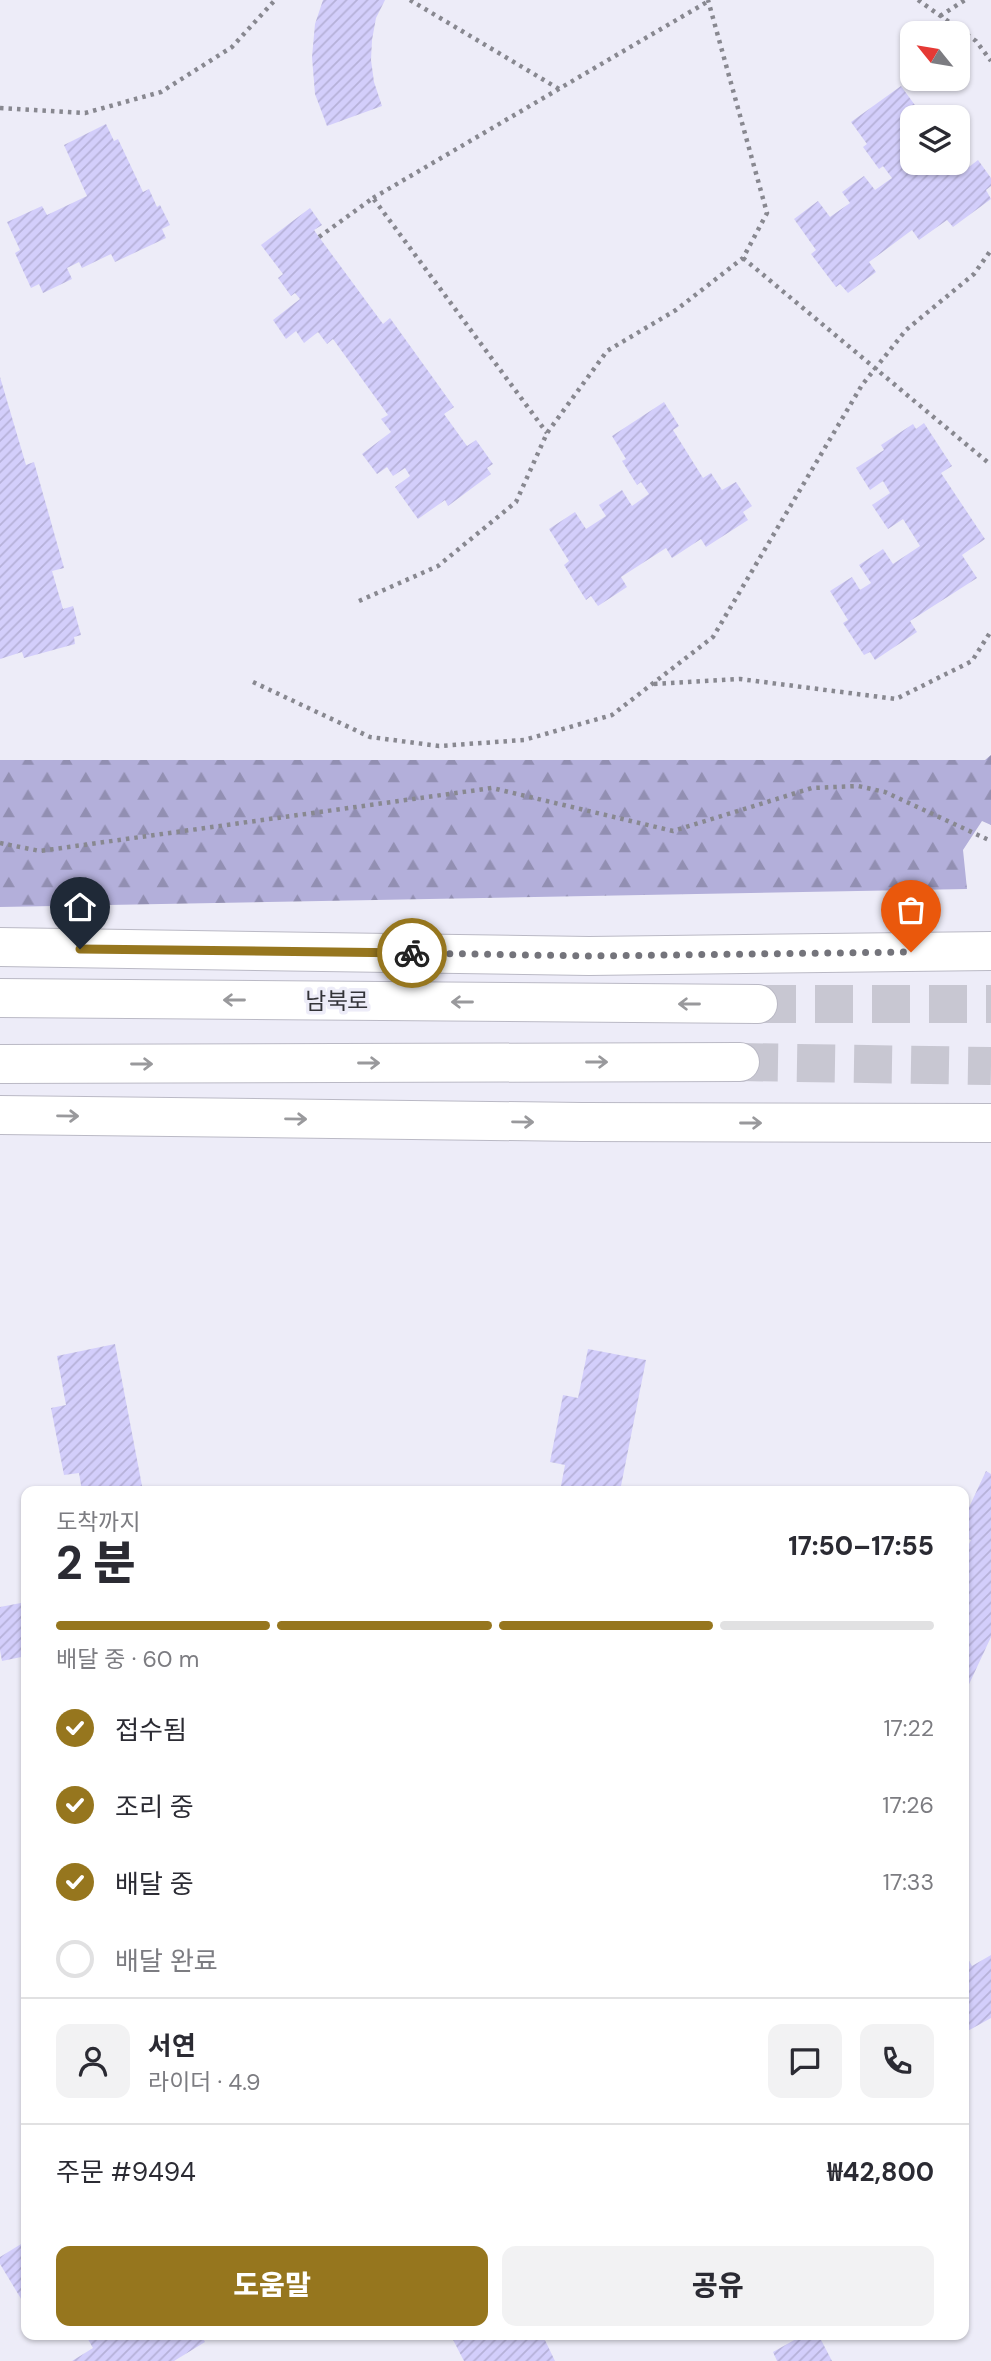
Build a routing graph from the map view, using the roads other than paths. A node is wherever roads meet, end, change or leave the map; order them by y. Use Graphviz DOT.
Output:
graph roads {
  1 [pos="0,947"];
  2 [pos="991,951"];
  3 [pos="0,998"];
  4 [pos="758,1004"];
  5 [pos="740,1062"];
  6 [pos="0,1064"];
  7 [pos="0,1115"];
  8 [pos="988,1122"];
  1 -- 2 [label="main road"];
  4 -- 3 [label="main road, 남북로, one-way"];
  6 -- 5 [label="main road, one-way"];
  7 -- 8 [label="main road, one-way"];
}
